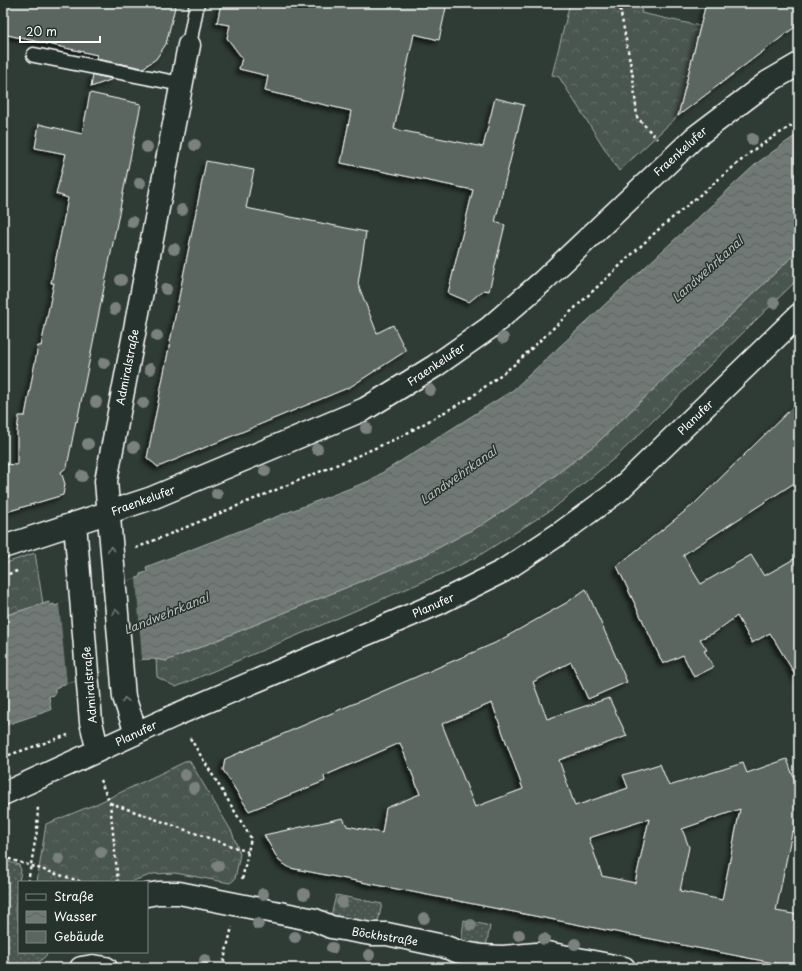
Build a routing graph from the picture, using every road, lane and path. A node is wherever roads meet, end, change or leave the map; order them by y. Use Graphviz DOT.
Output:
graph roads {
  1 [pos="197,3"];
  2 [pos="620,3"];
  3 [pos="188,45"];
  4 [pos="34,55"];
  5 [pos="799,64"];
  6 [pos="181,84"];
  7 [pos="673,157"];
  8 [pos="799,316"];
  9 [pos="108,513"];
  10 [pos="75,523"];
  11 [pos="3,546"];
  12 [pos="23,569"];
  13 [pos="3,576"];
  14 [pos="136,733"];
  15 [pos="58,738"];
  16 [pos="190,738"];
  17 [pos="100,750"];
  18 [pos="3,757"];
  19 [pos="100,780"];
  20 [pos="29,782"];
  21 [pos="3,794"];
  22 [pos="110,803"];
  23 [pos="248,852"];
  24 [pos="3,857"];
  25 [pos="31,866"];
  26 [pos="28,881"];
  27 [pos="79,881"];
  28 [pos="118,881"];
  29 [pos="242,881"];
  30 [pos="148,895"];
  31 [pos="233,920"];
  32 [pos="105,962"];
  33 [pos="81,968"];
  34 [pos="222,968"];
  35 [pos="624,968"];
  1 -- 3 [label="lane, Admiralstraße"];
  2 -- 7 [label="path"];
  3 -- 6 [label="street, Admiralstraße"];
  4 -- 6 [label="lane"];
  5 -- 7 [label="street, Fraenkelufer"];
  6 -- 9 [label="street, Admiralstraße"];
  7 -- 9 [label="street, Fraenkelufer"];
  8 -- 14 [label="street, Planufer"];
  9 -- 10 [label="street, Fraenkelufer"];
  14 -- 9 [label="street, Admiralstraße, one-way"];
  10 -- 11 [label="street, Fraenkelufer"];
  10 -- 17 [label="street, Admiralstraße"];
  12 -- 13 [label="path"];
  14 -- 17 [label="street, Planufer"];
  15 -- 18 [label="path"];
  16 -- 23 [label="path"];
  17 -- 20 [label="street, Planufer"];
  19 -- 22 [label="path"];
  20 -- 21 [label="street, Planufer"];
  20 -- 25 [label="path"];
  22 -- 23 [label="path"];
  22 -- 28 [label="path"];
  23 -- 29 [label="path"];
  24 -- 25 [label="path"];
  25 -- 26 [label="path"];
  25 -- 27 [label="path"];
  30 -- 35 [label="street, Böckhstraße"];
  31 -- 34 [label="path"];
  32 -- 33 [label="street"];
}
